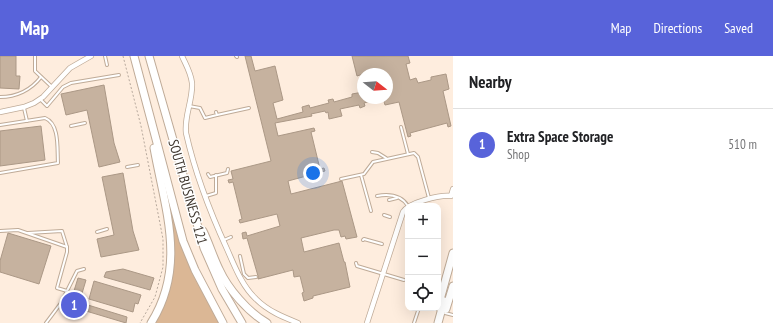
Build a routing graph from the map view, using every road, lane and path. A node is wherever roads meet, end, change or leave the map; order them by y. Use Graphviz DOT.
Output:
graph roads {
  1 [pos="35,56"];
  2 [pos="91,56"];
  3 [pos="105,56"];
  4 [pos="123,56"];
  5 [pos="134,56"];
  6 [pos="149,56"];
  7 [pos="182,56"];
  8 [pos="107,65"];
  9 [pos="119,75"];
  10 [pos="41,77"];
  11 [pos="52,87"];
  12 [pos="144,95"];
  13 [pos="0,97"];
  14 [pos="40,99"];
  15 [pos="189,106"];
  16 [pos="24,107"];
  17 [pos="249,108"];
  18 [pos="0,112"];
  19 [pos="216,112"];
  20 [pos="216,116"];
  21 [pos="27,121"];
  22 [pos="85,123"];
  23 [pos="0,125"];
  24 [pos="71,126"];
  25 [pos="402,127"];
  26 [pos="372,152"];
  27 [pos="408,154"];
  28 [pos="387,159"];
  29 [pos="138,165"];
  30 [pos="127,167"];
  31 [pos="228,169"];
  32 [pos="0,173"];
  33 [pos="208,174"];
  34 [pos="216,175"];
  35 [pos="361,175"];
  36 [pos="341,179"];
  37 [pos="453,189"];
  38 [pos="205,196"];
  39 [pos="377,196"];
  40 [pos="452,196"];
  41 [pos="398,198"];
  42 [pos="389,200"];
  43 [pos="429,200"];
  44 [pos="418,203"];
  45 [pos="405,204"];
  46 [pos="405,210"];
  47 [pos="370,211"];
  48 [pos="384,215"];
  49 [pos="390,217"];
  50 [pos="107,229"];
  51 [pos="198,229"];
  52 [pos="0,231"];
  53 [pos="97,232"];
  54 [pos="27,234"];
  55 [pos="231,237"];
  56 [pos="363,240"];
  57 [pos="223,241"];
  58 [pos="382,244"];
  59 [pos="67,247"];
  60 [pos="453,253"];
  61 [pos="240,256"];
  62 [pos="356,263"];
  63 [pos="84,269"];
  64 [pos="447,273"];
  65 [pos="383,274"];
  66 [pos="256,277"];
  67 [pos="404,280"];
  68 [pos="453,286"];
  69 [pos="67,291"];
  70 [pos="441,296"];
  71 [pos="418,311"];
  72 [pos="437,311"];
  73 [pos="445,313"];
  74 [pos="453,315"];
  75 [pos="46,323"];
  76 [pos="140,323"];
  77 [pos="151,323"];
  78 [pos="223,323"];
  79 [pos="242,323"];
  80 [pos="267,323"];
  81 [pos="298,323"];
  82 [pos="367,323"];
  83 [pos="414,323"];
  84 [pos="433,323"];
  85 [pos="438,323"];
  86 [pos="443,323"];
  1 -- 10 [label="lane"];
  2 -- 11 [label="street"];
  3 -- 8 [label="lane"];
  4 -- 76 [label="path"];
  5 -- 12 [label="main road, SOUTH BUSINESS 121"];
  6 -- 51 [label="main road, SOUTH BUSINESS 121"];
  7 -- 15 [label="street"];
  9 -- 14 [label="lane"];
  10 -- 11 [label="lane"];
  10 -- 13 [label="lane"];
  11 -- 14 [label="street"];
  12 -- 77 [label="main road"];
  12 -- 78 [label="main road, SOUTH BUSINESS 121"];
  14 -- 16 [label="street"];
  15 -- 20 [label="lane"];
  15 -- 38 [label="street"];
  16 -- 18 [label="street"];
  16 -- 21 [label="lane"];
  17 -- 20 [label="lane"];
  19 -- 20 [label="lane"];
  21 -- 23 [label="lane"];
  21 -- 32 [label="lane"];
  22 -- 24 [label="lane"];
  25 -- 27 [label="lane"];
  26 -- 28 [label="lane"];
  27 -- 28 [label="lane"];
  27 -- 43 [label="lane"];
  28 -- 35 [label="lane"];
  29 -- 30 [label="lane"];
  31 -- 34 [label="lane"];
  33 -- 34 [label="lane"];
  34 -- 38 [label="lane"];
  35 -- 36 [label="lane"];
  35 -- 47 [label="lane"];
  37 -- 40 [label="street"];
  38 -- 57 [label="street"];
  39 -- 41 [label="lane"];
  40 -- 43 [label="street"];
  41 -- 42 [label="lane"];
  41 -- 45 [label="lane"];
  43 -- 44 [label="street"];
  46 -- 65 [label="street"];
  48 -- 49 [label="lane"];
  50 -- 53 [label="lane"];
  51 -- 79 [label="main road, SOUTH BUSINESS 121"];
  51 -- 80 [label="main road"];
  52 -- 54 [label="lane"];
  54 -- 59 [label="lane"];
  54 -- 59 [label="lane"];
  55 -- 57 [label="lane"];
  56 -- 58 [label="lane"];
  57 -- 81 [label="street"];
  59 -- 69 [label="lane"];
  60 -- 64 [label="main road"];
  61 -- 66 [label="lane"];
  62 -- 65 [label="lane"];
  63 -- 69 [label="lane"];
  64 -- 70 [label="main road"];
  64 -- 85 [label="main road"];
  65 -- 67 [label="lane"];
  65 -- 82 [label="street"];
  68 -- 73 [label="main road"];
  69 -- 75 [label="lane"];
  71 -- 83 [label="lane"];
  72 -- 84 [label="main road"];
  73 -- 74 [label="lane"];
  73 -- 86 [label="main road"];
}
